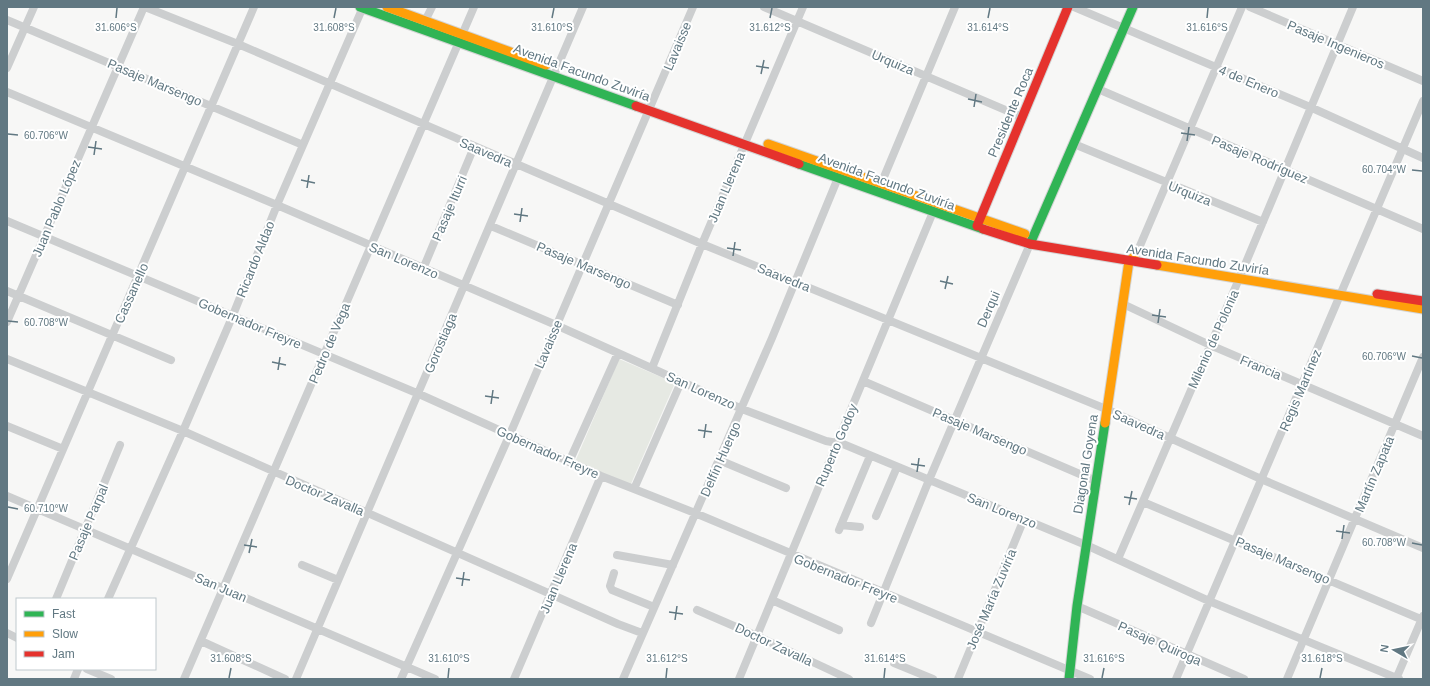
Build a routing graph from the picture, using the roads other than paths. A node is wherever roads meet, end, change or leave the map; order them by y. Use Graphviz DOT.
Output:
graph roads {
  1 [pos="34,7"];
  2 [pos="144,7"];
  3 [pos="254,7"];
  4 [pos="362,7"];
  5 [pos="387,7"];
  6 [pos="432,7"];
  7 [pos="474,7"];
  8 [pos="583,7"];
  9 [pos="693,7"];
  10 [pos="764,7"];
  11 [pos="803,7"];
  12 [pos="955,7"];
  13 [pos="1068,7"];
  14 [pos="1074,7"];
  15 [pos="1133,7"];
  16 [pos="1242,7"];
  17 [pos="1250,7"];
  18 [pos="1353,7"];
  19 [pos="7,20"];
  20 [pos="426,21"];
  21 [pos="797,21"];
  22 [pos="25,27"];
  23 [pos="1123,27"];
  24 [pos="460,39"];
  25 [pos="238,44"];
  26 [pos="1337,45"];
  27 [pos="118,66"];
  28 [pos="7,68"];
  29 [pos="1217,68"];
  30 [pos="555,72"];
  31 [pos="925,76"];
  32 [pos="1423,81"];
  33 [pos="331,84"];
  34 [pos="1098,89"];
  35 [pos="7,92"];
  36 [pos="1423,101"];
  37 [pos="210,106"];
  38 [pos="651,107"];
  39 [pos="1310,107"];
  40 [pos="1022,117"];
  41 [pos="423,125"];
  42 [pos="90,128"];
  43 [pos="1190,130"];
  44 [pos="746,140"];
  45 [pos="1074,144"];
  46 [pos="303,145"];
  47 [pos="474,147"];
  48 [pos="1402,149"];
  49 [pos="1423,158"];
  50 [pos="516,165"];
  51 [pos="185,167"];
  52 [pos="1285,170"];
  53 [pos="839,174"];
  54 [pos="1167,183"];
  55 [pos="881,184"];
  56 [pos="608,204"];
  57 [pos="277,205"];
  58 [pos="1378,209"];
  59 [pos="933,212"];
  60 [pos="7,221"];
  61 [pos="1263,222"];
  62 [pos="978,223"];
  63 [pos="491,226"];
  64 [pos="1423,229"];
  65 [pos="44,238"];
  66 [pos="1032,240"];
  67 [pos="702,244"];
  68 [pos="370,246"];
  69 [pos="1132,258"];
  70 [pos="583,264"];
  71 [pos="424,269"];
  72 [pos="1240,275"];
  73 [pos="139,276"];
  74 [pos="795,281"];
  75 [pos="465,286"];
  76 [pos="7,290"];
  77 [pos="1342,292"];
  78 [pos="18,296"];
  79 [pos="1423,301"];
  80 [pos="1123,304"];
  81 [pos="678,305"];
  82 [pos="1423,309"];
  83 [pos="233,315"];
  84 [pos="888,319"];
  85 [pos="7,322"];
  86 [pos="556,325"];
  87 [pos="112,335"];
  88 [pos="1210,345"];
  89 [pos="618,353"];
  90 [pos="325,354"];
  91 [pos="1423,357"];
  92 [pos="7,359"];
  93 [pos="981,359"];
  94 [pos="170,360"];
  95 [pos="652,368"];
  96 [pos="863,381"];
  97 [pos="681,382"];
  98 [pos="1302,384"];
  99 [pos="88,393"];
  100 [pos="419,394"];
  101 [pos="742,408"];
  102 [pos="1106,410"];
  103 [pos="955,419"];
  104 [pos="1394,424"];
  105 [pos="7,426"];
  106 [pos="183,432"];
  107 [pos="510,434"];
  108 [pos="1423,436"];
  109 [pos="1170,438"];
  110 [pos="837,443"];
  111 [pos="120,445"];
  112 [pos="63,449"];
  113 [pos="870,456"];
  114 [pos="719,460"];
  115 [pos="569,462"];
  116 [pos="897,467"];
  117 [pos="274,473"];
  118 [pos="601,476"];
  119 [pos="1261,479"];
  120 [pos="929,480"];
  121 [pos="1096,481"];
  122 [pos="786,488"];
  123 [pos="634,489"];
  124 [pos="7,496"];
  125 [pos="1143,502"];
  126 [pos="37,509"];
  127 [pos="368,513"];
  128 [pos="695,513"];
  129 [pos="876,516"];
  130 [pos="1024,519"];
  131 [pos="1355,519"];
  132 [pos="860,527"];
  133 [pos="85,530"];
  134 [pos="1235,540"];
  135 [pos="1086,545"];
  136 [pos="1423,548"];
  137 [pos="130,549"];
  138 [pos="457,553"];
  139 [pos="789,554"];
  140 [pos="617,555"];
  141 [pos="1118,559"];
  142 [pos="302,565"];
  143 [pos="673,565"];
  144 [pos="614,573"];
  145 [pos="7,579"];
  146 [pos="338,580"];
  147 [pos="1329,580"];
  148 [pos="224,588"];
  149 [pos="551,593"];
  150 [pos="884,593"];
  151 [pos="56,598"];
  152 [pos="108,598"];
  153 [pos="772,600"];
  154 [pos="1209,601"];
  155 [pos="1077,606"];
  156 [pos="654,607"];
  157 [pos="697,610"];
  158 [pos="1423,618"];
  159 [pos="871,623"];
  160 [pos="318,628"];
  161 [pos="839,630"];
  162 [pos="978,631"];
  163 [pos="7,633"];
  164 [pos="642,633"];
  165 [pos="757,636"];
  166 [pos="16,638"];
  167 [pos="1303,640"];
  168 [pos="201,641"];
  169 [pos="1187,655"];
  170 [pos="894,663"];
  171 [pos="407,666"];
  172 [pos="89,670"];
  173 [pos="1069,675"];
  174 [pos="111,679"];
  175 [pos="184,679"];
  176 [pos="285,679"];
  177 [pos="296,679"];
  178 [pos="401,679"];
  179 [pos="435,679"];
  180 [pos="514,679"];
  181 [pos="623,679"];
  182 [pos="739,679"];
  183 [pos="849,679"];
  184 [pos="933,679"];
  185 [pos="958,679"];
  186 [pos="1090,679"];
  187 [pos="1176,679"];
  188 [pos="1244,679"];
  189 [pos="1287,679"];
  190 [pos="1397,679"];
  1 -- 22 [label="street"];
  2 -- 25 [label="street, Saavedra"];
  2 -- 27 [label="street, Juan Pablo López"];
  3 -- 25 [label="street, Cassanello"];
  4 -- 24 [label="main road, Avenida Facundo Zuviría"];
  4 -- 33 [label="street, Ricardo Aldao"];
  5 -- 20 [label="main road, Avenida Facundo Zuviría"];
  6 -- 20 [label="street"];
  7 -- 24 [label="street, Pedro de Vega"];
  8 -- 30 [label="street, Gorostiaga"];
  9 -- 38 [label="street, Lavaisse"];
  10 -- 21 [label="street, Urquiza"];
  11 -- 21 [label="street, Juan Llerena"];
  12 -- 31 [label="street"];
  13 -- 40 [label="main road, Presidente Roca"];
  14 -- 23 [label="street, 4 de Enero"];
  15 -- 23 [label="main road, Derqui"];
  16 -- 29 [label="street"];
  17 -- 26 [label="street, Pasaje Ingenieros"];
  18 -- 26 [label="street, Milenio de Polonia"];
  19 -- 22 [label="street, Pasaje Marsengo"];
  20 -- 24 [label="main road, Avenida Facundo Zuviría"];
  21 -- 31 [label="street, Urquiza"];
  21 -- 44 [label="street, Juan Llerena"];
  22 -- 27 [label="street, Pasaje Marsengo"];
  22 -- 28 [label="street"];
  23 -- 29 [label="street, 4 de Enero"];
  23 -- 34 [label="main road, Derqui"];
  24 -- 30 [label="main road, Avenida Facundo Zuviría"];
  24 -- 41 [label="street, Pedro de Vega"];
  25 -- 33 [label="street, Saavedra"];
  25 -- 37 [label="street, Cassanello"];
  26 -- 32 [label="street, Pasaje Ingenieros"];
  26 -- 39 [label="street, Milenio de Polonia"];
  27 -- 37 [label="street, Pasaje Marsengo"];
  27 -- 42 [label="street, Juan Pablo López"];
  29 -- 39 [label="street, 4 de Enero"];
  29 -- 43 [label="street"];
  30 -- 38 [label="main road, Avenida Facundo Zuviría"];
  30 -- 50 [label="street, Gorostiaga"];
  31 -- 40 [label="street, Urquiza"];
  31 -- 55 [label="street"];
  33 -- 41 [label="street, Saavedra"];
  33 -- 46 [label="street, Ricardo Aldao"];
  34 -- 43 [label="street, Pasaje Rodríguez"];
  34 -- 45 [label="main road, Derqui"];
  35 -- 42 [label="street, San Lorenzo"];
  36 -- 48 [label="street, Regis Martínez"];
  37 -- 46 [label="street, Pasaje Marsengo"];
  37 -- 51 [label="street, Cassanello"];
  38 -- 44 [label="main road, Avenida Facundo Zuviría"];
  38 -- 56 [label="street, Lavaisse"];
  39 -- 48 [label="street, 4 de Enero"];
  39 -- 52 [label="street, Milenio de Polonia"];
  40 -- 62 [label="main road, Presidente Roca"];
  41 -- 47 [label="street, Saavedra"];
  41 -- 68 [label="street, Pedro de Vega"];
  42 -- 51 [label="street, San Lorenzo"];
  42 -- 65 [label="street, Juan Pablo López"];
  43 -- 52 [label="street, Pasaje Rodríguez"];
  43 -- 54 [label="street"];
  44 -- 53 [label="main road, Avenida Facundo Zuviría"];
  44 -- 67 [label="street, Juan Llerena"];
  45 -- 54 [label="street, Urquiza"];
  45 -- 66 [label="main road, Derqui"];
  46 -- 57 [label="street, Ricardo Aldao"];
  47 -- 50 [label="street, Saavedra"];
  47 -- 71 [label="street, Pasaje Iturri"];
  48 -- 49 [label="street, 4 de Enero"];
  48 -- 58 [label="street, Regis Martínez"];
  50 -- 56 [label="street, Saavedra"];
  50 -- 63 [label="street, Gorostiaga"];
  51 -- 57 [label="street, San Lorenzo"];
  51 -- 73 [label="street, Cassanello"];
  52 -- 58 [label="street, Pasaje Rodríguez"];
  52 -- 61 [label="street, Milenio de Polonia"];
  53 -- 55 [label="main road, Avenida Facundo Zuviría"];
  53 -- 59 [label="main road, Avenida Facundo Zuviría"];
  53 -- 74 [label="street, Delfín Huergo"];
  54 -- 61 [label="street, Urquiza"];
  54 -- 69 [label="street"];
  55 -- 62 [label="main road, Avenida Facundo Zuviría"];
  56 -- 67 [label="street, Saavedra"];
  56 -- 70 [label="street, Lavaisse"];
  57 -- 68 [label="street, San Lorenzo"];
  57 -- 83 [label="street, Ricardo Aldao"];
  58 -- 64 [label="street, Pasaje Rodríguez"];
  58 -- 77 [label="street, Regis Martínez"];
  59 -- 62 [label="main road, Avenida Facundo Zuviría"];
  59 -- 84 [label="street, Ruperto Godoy"];
  60 -- 65 [label="street, Gobernador Freyre"];
  61 -- 72 [label="street, Milenio de Polonia"];
  62 -- 66 [label="main road, Avenida Facundo Zuviría"];
  63 -- 70 [label="street, Pasaje Marsengo"];
  63 -- 75 [label="street, Gorostiaga"];
  65 -- 73 [label="street, Gobernador Freyre"];
  65 -- 78 [label="street, Juan Pablo López"];
  66 -- 69 [label="main road, Avenida Facundo Zuviría"];
  66 -- 93 [label="street, Derqui"];
  67 -- 74 [label="street, Saavedra"];
  67 -- 81 [label="street, Juan Llerena"];
  68 -- 71 [label="street, San Lorenzo"];
  68 -- 90 [label="street, Pedro de Vega"];
  69 -- 72 [label="main road, Avenida Facundo Zuviría"];
  69 -- 80 [label="main road, Diagonal Goyena"];
  70 -- 81 [label="street, Pasaje Marsengo"];
  70 -- 86 [label="street, Lavaisse"];
  71 -- 75 [label="street, San Lorenzo"];
  72 -- 77 [label="main road, Avenida Facundo Zuviría"];
  72 -- 88 [label="street, Milenio de Polonia"];
  73 -- 83 [label="street, Gobernador Freyre"];
  73 -- 87 [label="street, Cassanello"];
  74 -- 84 [label="street, Saavedra"];
  74 -- 101 [label="street, Delfín Huergo"];
  75 -- 86 [label="street, San Lorenzo"];
  75 -- 100 [label="street, Gorostiaga"];
  76 -- 78 [label="street"];
  77 -- 79 [label="main road, Avenida Facundo Zuviría"];
  77 -- 82 [label="main road, Avenida Facundo Zuviría"];
  77 -- 98 [label="street, Regis Martínez"];
  78 -- 85 [label="street, Juan Pablo López"];
  78 -- 87 [label="street"];
  80 -- 88 [label="street, Francia"];
  80 -- 102 [label="main road, Diagonal Goyena"];
  81 -- 95 [label="street, Juan Llerena"];
  83 -- 90 [label="street, Gobernador Freyre"];
  83 -- 106 [label="street, Ricardo Aldao"];
  84 -- 93 [label="street, Saavedra"];
  84 -- 96 [label="street, Ruperto Godoy"];
  86 -- 89 [label="street, San Lorenzo"];
  86 -- 107 [label="street, Lavaisse"];
  87 -- 94 [label="street"];
  87 -- 99 [label="street, Cassanello"];
  88 -- 98 [label="street, Francia"];
  88 -- 109 [label="street, Milenio de Polonia"];
  89 -- 95 [label="street, San Lorenzo"];
  89 -- 115 [label="street"];
  90 -- 100 [label="street, Gobernador Freyre"];
  90 -- 117 [label="street, Pedro de Vega"];
  91 -- 104 [label="street, Martín Zapata"];
  92 -- 99 [label="street, Doctor Zavalla"];
  93 -- 102 [label="street, Saavedra"];
  93 -- 103 [label="street, Derqui"];
  95 -- 97 [label="street, San Lorenzo"];
  96 -- 103 [label="street, Pasaje Marsengo"];
  96 -- 110 [label="street, Ruperto Godoy"];
  97 -- 101 [label="street, San Lorenzo"];
  97 -- 123 [label="street"];
  98 -- 104 [label="street, Francia"];
  98 -- 119 [label="street, Regis Martínez"];
  99 -- 106 [label="street, Doctor Zavalla"];
  99 -- 112 [label="street, Cassanello"];
  100 -- 107 [label="street, Gobernador Freyre"];
  100 -- 127 [label="street, Gorostiaga"];
  101 -- 110 [label="street, San Lorenzo"];
  101 -- 114 [label="street, Delfín Huergo"];
  102 -- 109 [label="street, Saavedra"];
  102 -- 121 [label="main road, Diagonal Goyena"];
  103 -- 120 [label="street, Derqui"];
  103 -- 121 [label="street, Pasaje Marsengo"];
  104 -- 108 [label="street, Francia"];
  104 -- 131 [label="street, Martín Zapata"];
  105 -- 112 [label="street"];
  106 -- 117 [label="street, Doctor Zavalla"];
  106 -- 137 [label="street, Ricardo Aldao"];
  107 -- 115 [label="street, Gobernador Freyre"];
  107 -- 138 [label="street, Lavaisse"];
  109 -- 119 [label="street, Saavedra"];
  109 -- 125 [label="street, Milenio de Polonia"];
  110 -- 113 [label="street, San Lorenzo"];
  110 -- 139 [label="street, Ruperto Godoy"];
  111 -- 133 [label="street, Pasaje Parpal"];
  112 -- 126 [label="street, Cassanello"];
  113 -- 116 [label="street, San Lorenzo"];
  113 -- 132 [label="street"];
  114 -- 122 [label="street"];
  114 -- 128 [label="street, Delfín Huergo"];
  115 -- 118 [label="street, Gobernador Freyre"];
  116 -- 120 [label="street, San Lorenzo"];
  116 -- 129 [label="street"];
  117 -- 127 [label="street, Doctor Zavalla"];
  117 -- 148 [label="street, Pedro de Vega"];
  118 -- 123 [label="street, Gobernador Freyre"];
  118 -- 149 [label="street, Juan Llerena"];
  119 -- 131 [label="street, Saavedra"];
  119 -- 134 [label="street, Regis Martínez"];
  120 -- 130 [label="street, San Lorenzo"];
  120 -- 150 [label="street, Derqui"];
  121 -- 135 [label="main road, Diagonal Goyena"];
  123 -- 128 [label="street, Gobernador Freyre"];
  124 -- 126 [label="street, San Juan"];
  125 -- 134 [label="street, Pasaje Marsengo"];
  125 -- 141 [label="street, Milenio de Polonia"];
  126 -- 133 [label="street, San Juan"];
  126 -- 145 [label="street, Cassanello"];
  127 -- 138 [label="street, Doctor Zavalla"];
  127 -- 146 [label="street, Gorostiaga"];
  128 -- 139 [label="street, Gobernador Freyre"];
  128 -- 143 [label="street, Delfín Huergo"];
  130 -- 135 [label="street, San Lorenzo"];
  130 -- 162 [label="street, José María Zuviría"];
  131 -- 136 [label="street, Saavedra"];
  131 -- 147 [label="street, Martín Zapata"];
  133 -- 137 [label="street, San Juan"];
  133 -- 151 [label="street, Pasaje Parpal"];
  134 -- 147 [label="street, Pasaje Marsengo"];
  134 -- 154 [label="street, Regis Martínez"];
  135 -- 141 [label="street, San Lorenzo"];
  135 -- 155 [label="main road, Diagonal Goyena"];
  137 -- 148 [label="street, San Juan"];
  137 -- 152 [label="street, Ricardo Aldao"];
  138 -- 149 [label="street, Doctor Zavalla"];
  138 -- 171 [label="street, Lavaisse"];
  139 -- 150 [label="street, Gobernador Freyre"];
  139 -- 153 [label="street, Ruperto Godoy"];
  140 -- 143 [label="street"];
  141 -- 154 [label="street, San Lorenzo"];
  142 -- 146 [label="street"];
  143 -- 156 [label="street, Delfín Huergo"];
  144 -- 156 [label="street"];
  146 -- 160 [label="street, Gorostiaga"];
  147 -- 158 [label="street, Pasaje Marsengo"];
  147 -- 167 [label="street, Martín Zapata"];
  148 -- 160 [label="street, San Juan"];
  148 -- 168 [label="street, Pedro de Vega"];
  149 -- 164 [label="street, Doctor Zavalla"];
  149 -- 180 [label="street, Juan Llerena"];
  150 -- 159 [label="street, Derqui"];
  150 -- 162 [label="street, Gobernador Freyre"];
  153 -- 161 [label="street"];
  153 -- 165 [label="street, Ruperto Godoy"];
  154 -- 167 [label="street, San Lorenzo"];
  154 -- 169 [label="street, Regis Martínez"];
  155 -- 169 [label="street, Pasaje Quiroga"];
  155 -- 173 [label="main road, Diagonal Goyena"];
  156 -- 164 [label="street, Delfín Huergo"];
  157 -- 165 [label="street, Doctor Zavalla"];
  158 -- 190 [label="street"];
  160 -- 171 [label="street, San Juan"];
  160 -- 177 [label="street, Gorostiaga"];
  162 -- 173 [label="street, Gobernador Freyre"];
  162 -- 185 [label="street, José María Zuviría"];
  163 -- 166 [label="street"];
  164 -- 181 [label="street, Delfín Huergo"];
  165 -- 182 [label="street, Ruperto Godoy"];
  165 -- 183 [label="street, Doctor Zavalla"];
  167 -- 189 [label="street, Martín Zapata"];
  167 -- 190 [label="street, San Lorenzo"];
  168 -- 175 [label="street, Pedro de Vega"];
  168 -- 176 [label="street"];
  169 -- 187 [label="street, Regis Martínez"];
  169 -- 188 [label="street, Pasaje Quiroga"];
  170 -- 184 [label="street"];
  171 -- 178 [label="street, Lavaisse"];
  171 -- 179 [label="street, San Juan"];
  172 -- 174 [label="street"];
  173 -- 186 [label="street, Gobernador Freyre"];
}
